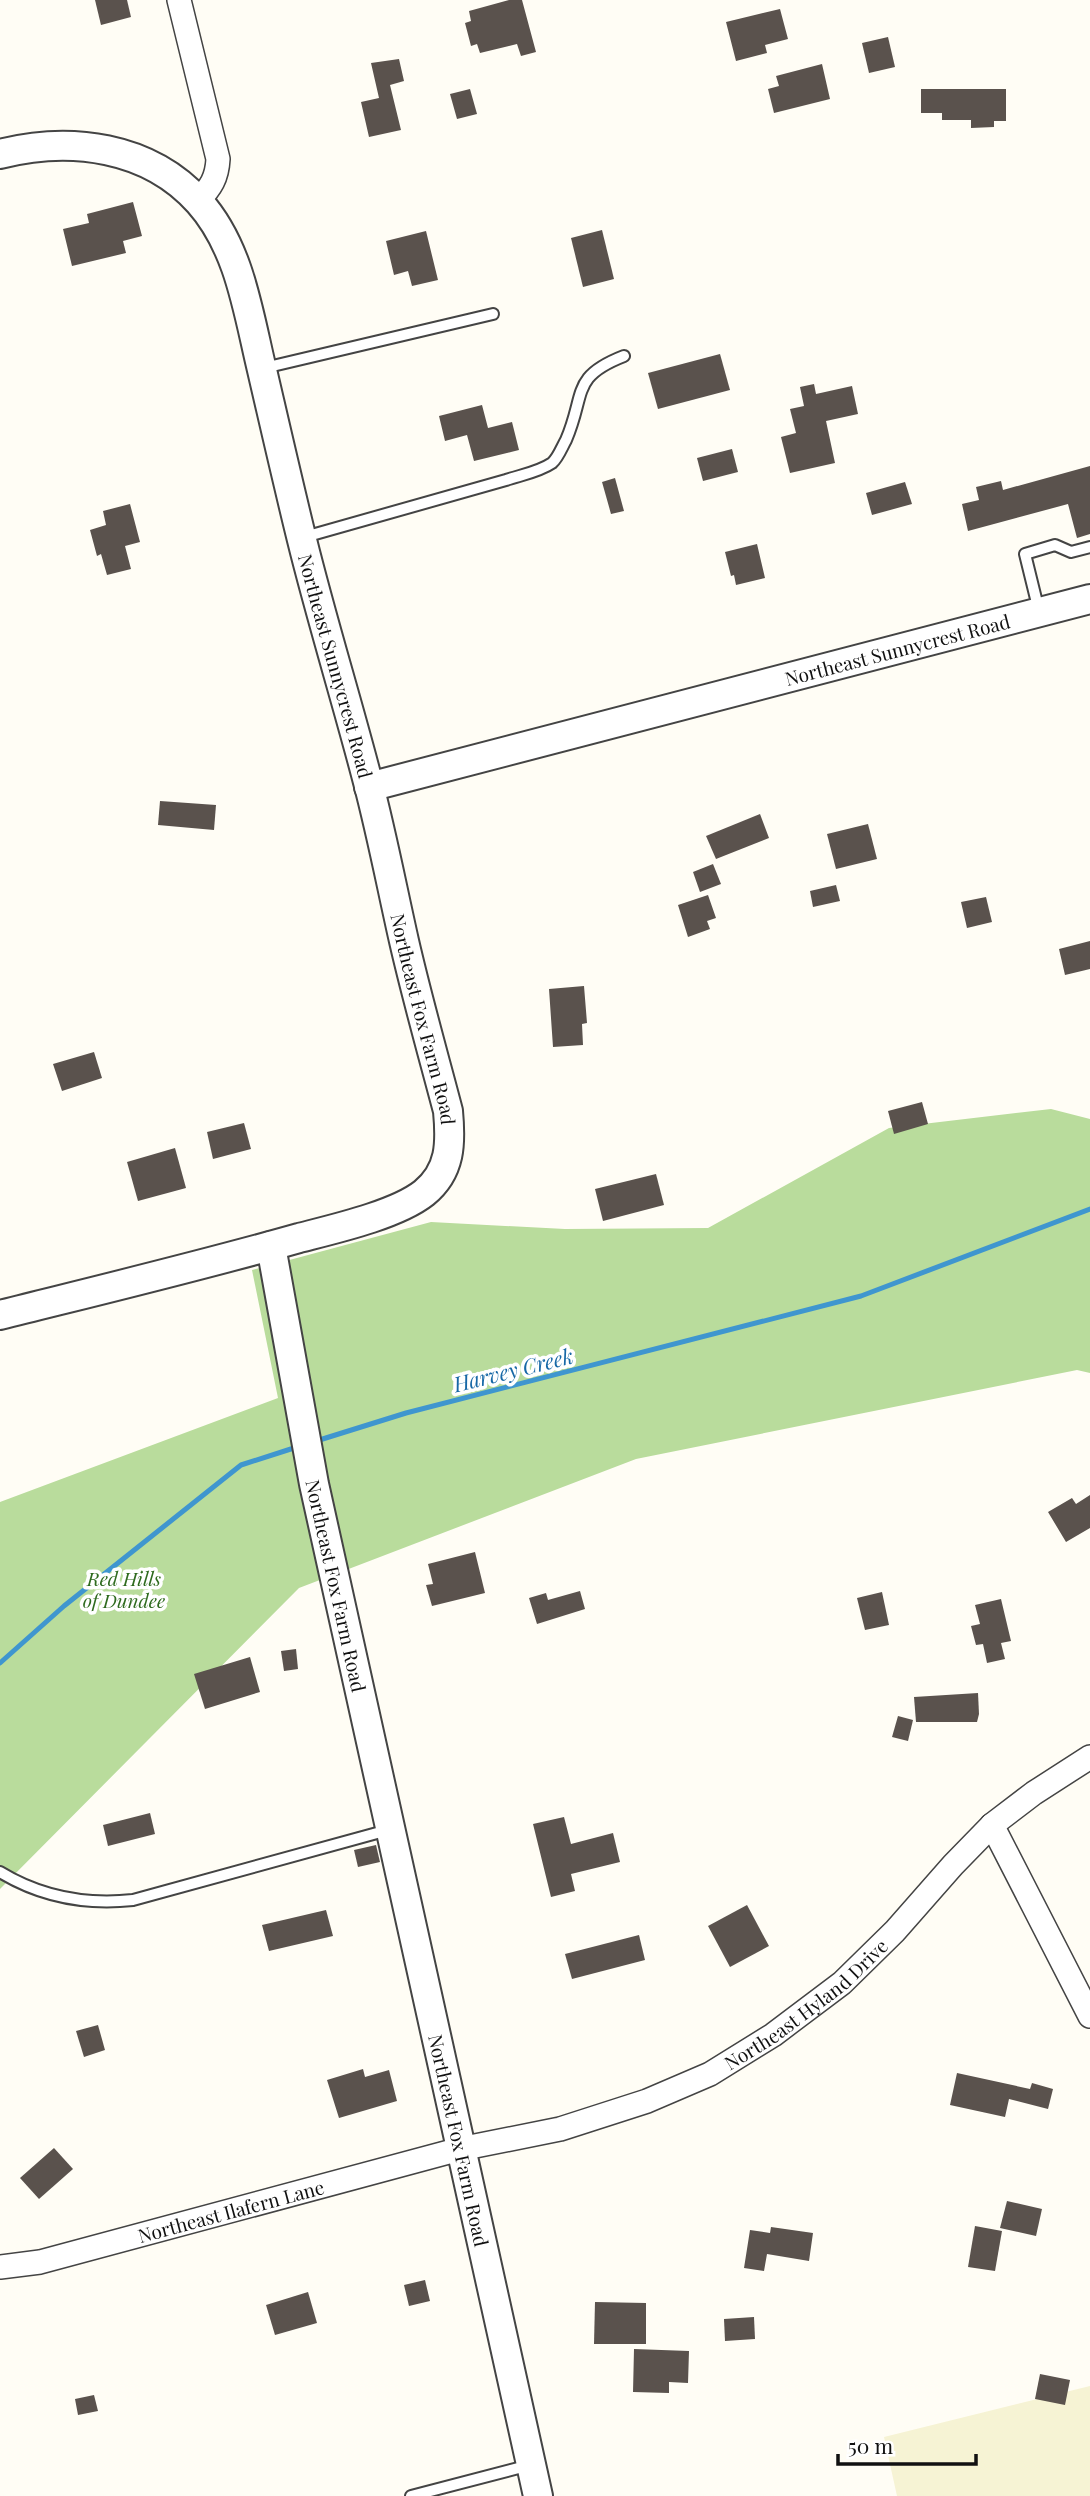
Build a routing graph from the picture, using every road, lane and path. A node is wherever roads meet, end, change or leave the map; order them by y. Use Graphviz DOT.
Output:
graph roads {
  1 [pos="179,0"];
  2 [pos="0,153"];
  3 [pos="198,201"];
  4 [pos="493,314"];
  5 [pos="624,356"];
  6 [pos="262,369"];
  7 [pos="302,538"];
  8 [pos="1090,547"];
  9 [pos="1090,599"];
  10 [pos="1039,613"];
  11 [pos="369,787"];
  12 [pos="271,1246"];
  13 [pos="0,1315"];
  14 [pos="1090,1757"];
  15 [pos="992,1825"];
  16 [pos="390,1830"];
  17 [pos="0,1872"];
  18 [pos="1090,2016"];
  19 [pos="460,2149"];
  20 [pos="0,2267"];
  21 [pos="531,2464"];
  22 [pos="411,2496"];
  23 [pos="538,2496"];
  1 -- 3 [label="street"];
  2 -- 3 [label="street, Northeast Sunnycrest Road"];
  3 -- 6 [label="street, Northeast Sunnycrest Road"];
  4 -- 6 [label="lane"];
  5 -- 7 [label="lane"];
  6 -- 7 [label="street, Northeast Sunnycrest Road"];
  7 -- 11 [label="street, Northeast Sunnycrest Road"];
  8 -- 10 [label="lane"];
  9 -- 10 [label="street, Northeast Sunnycrest Road"];
  10 -- 11 [label="street, Northeast Sunnycrest Road"];
  11 -- 12 [label="street, Northeast Fox Farm Road"];
  12 -- 13 [label="street"];
  12 -- 16 [label="street, Northeast Fox Farm Road"];
  14 -- 15 [label="street, Northeast Hyland Drive"];
  15 -- 18 [label="street"];
  15 -- 19 [label="street, Northeast Hyland Drive"];
  16 -- 17 [label="lane"];
  16 -- 19 [label="street, Northeast Fox Farm Road"];
  19 -- 20 [label="street, Northeast Ilafern Lane"];
  19 -- 21 [label="street, Northeast Fox Farm Road"];
  21 -- 22 [label="lane"];
  21 -- 23 [label="street, Northeast Fox Farm Road"];
}
